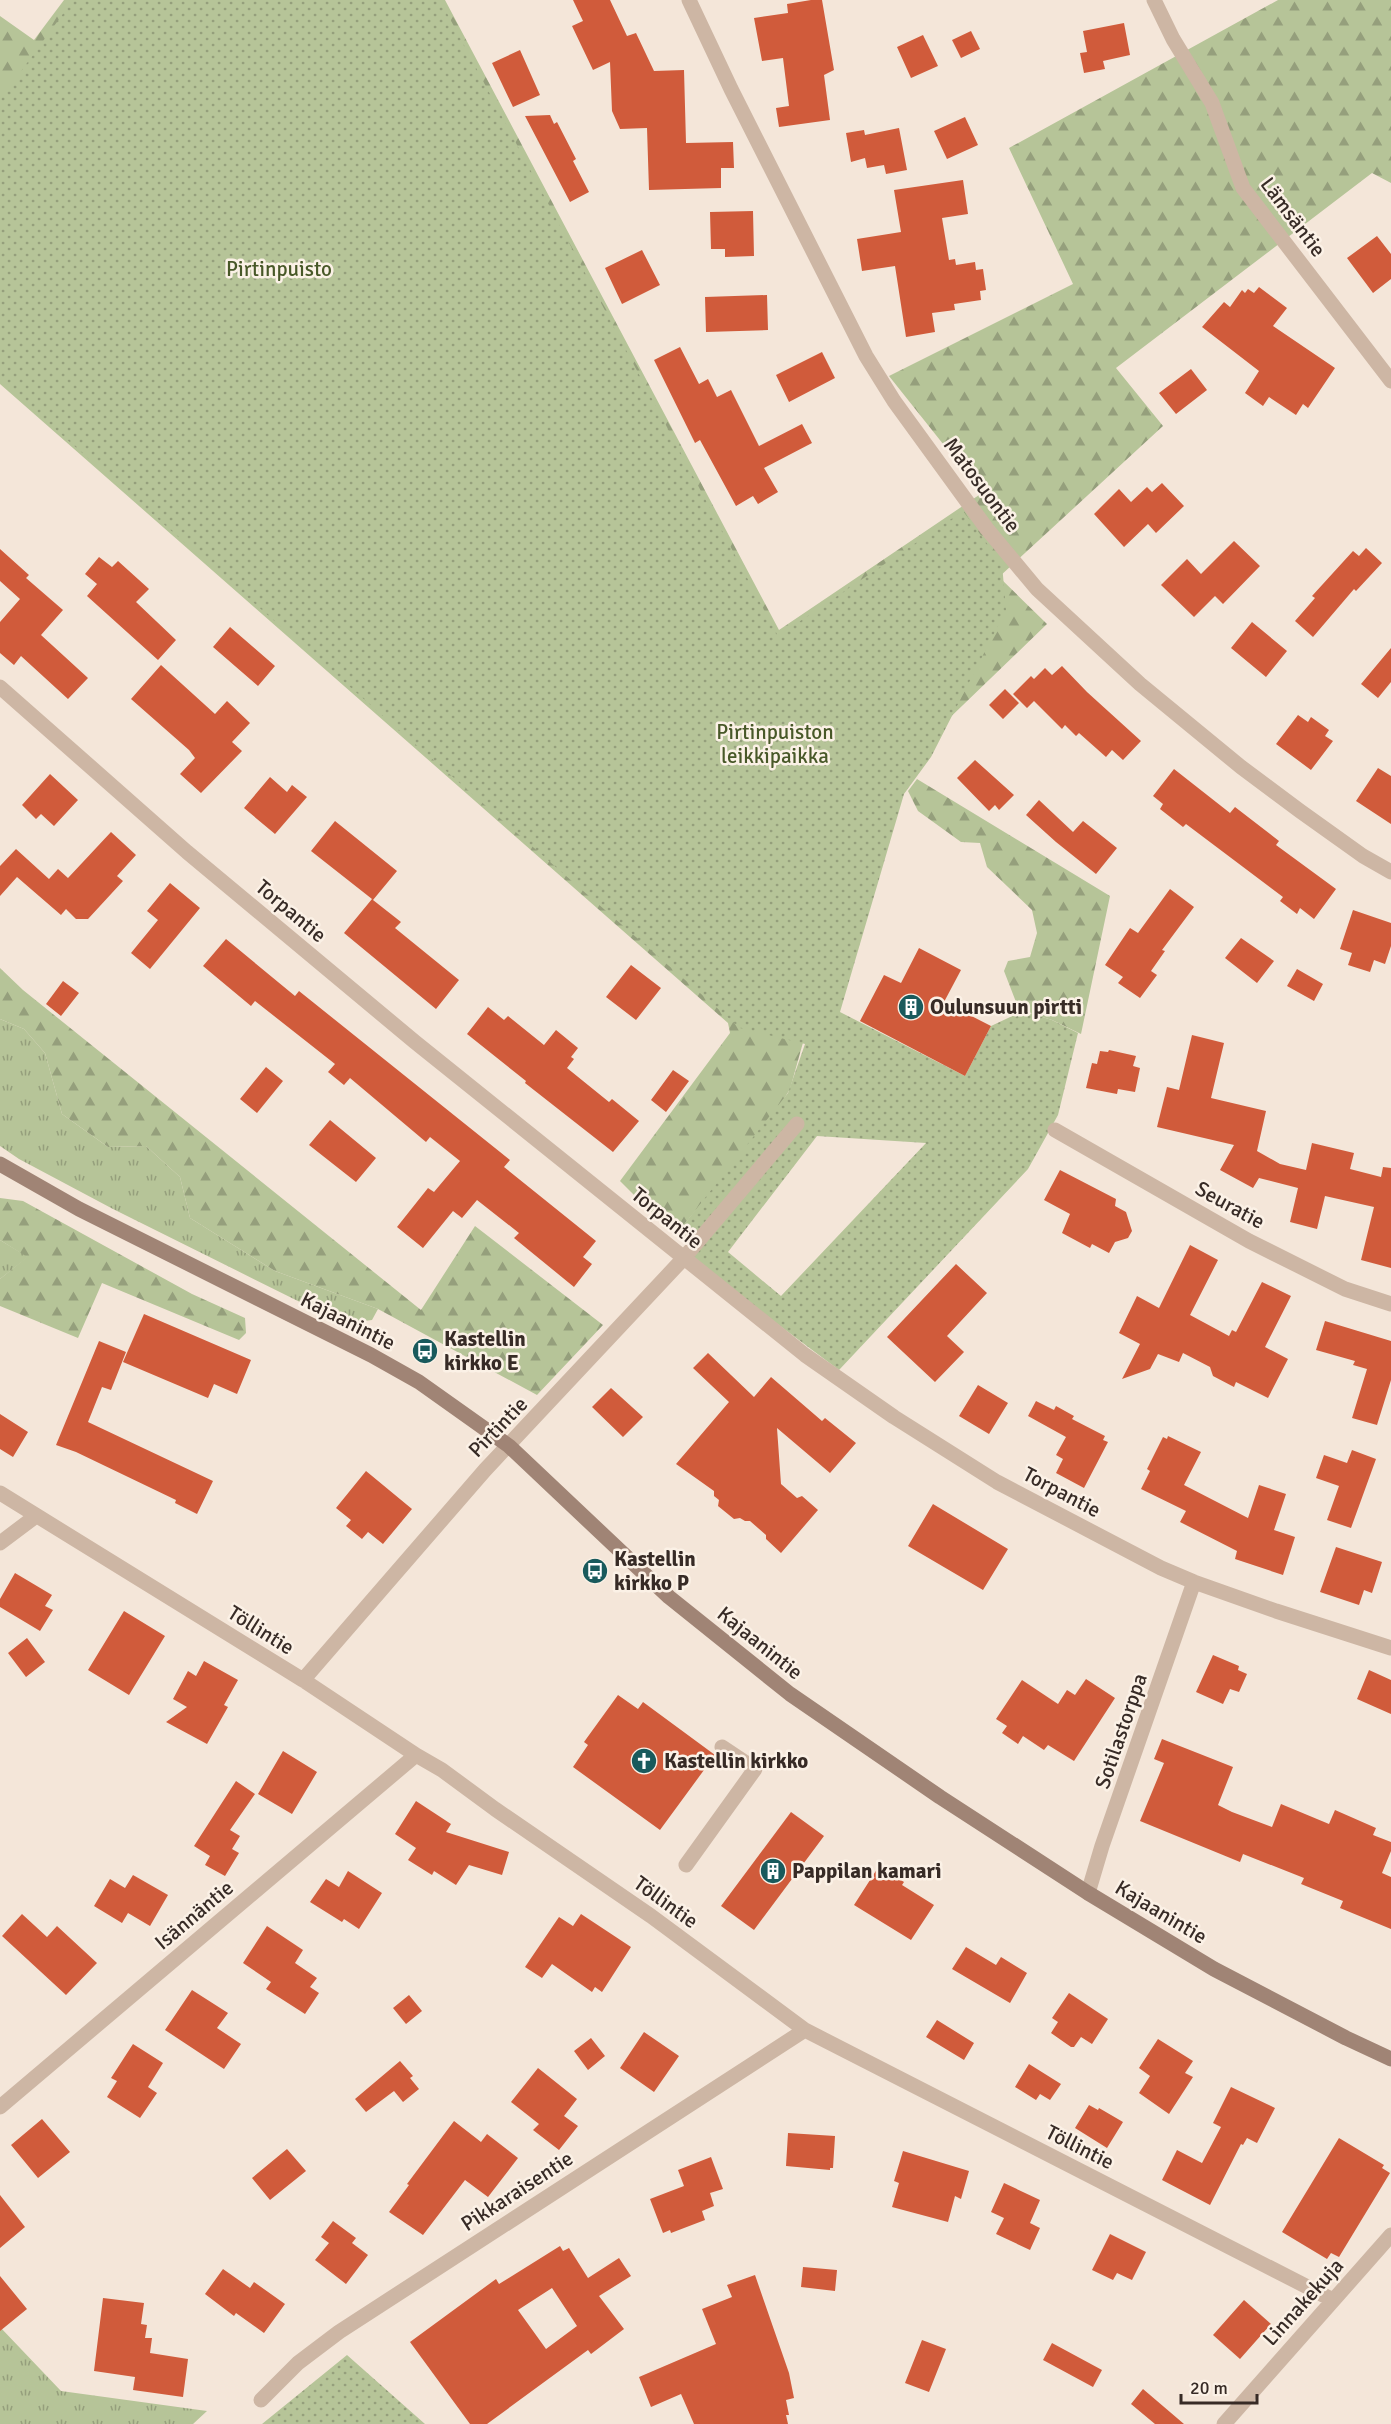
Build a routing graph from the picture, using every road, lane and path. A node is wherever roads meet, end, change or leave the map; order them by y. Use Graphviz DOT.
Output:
graph roads {
  1 [pos="689,0"];
  2 [pos="1154,0"];
  3 [pos="1391,381"];
  4 [pos="0,687"];
  5 [pos="1391,872"];
  6 [pos="797,1124"];
  7 [pos="1055,1130"];
  8 [pos="0,1164"];
  9 [pos="683,1259"];
  10 [pos="1391,1304"];
  11 [pos="509,1446"];
  12 [pos="0,1493"];
  13 [pos="36,1516"];
  14 [pos="0,1543"];
  15 [pos="1194,1582"];
  16 [pos="1391,1648"];
  17 [pos="303,1680"];
  18 [pos="722,1747"];
  19 [pos="416,1755"];
  20 [pos="686,1865"];
  21 [pos="1088,1893"];
  22 [pos="805,2030"];
  23 [pos="1391,2059"];
  24 [pos="0,2107"];
  25 [pos="1391,2235"];
  26 [pos="1333,2300"];
  27 [pos="261,2400"];
  28 [pos="1224,2424"];
  1 -- 5 [label="street, Matosuontie"];
  2 -- 3 [label="street, Lämsäntie"];
  4 -- 9 [label="street, Torpantie"];
  6 -- 9 [label="street, Pirtintie"];
  7 -- 10 [label="street, Seuratie"];
  8 -- 11 [label="main road, Kajaanintie"];
  9 -- 11 [label="street, Pirtintie"];
  9 -- 15 [label="street, Torpantie"];
  11 -- 17 [label="street, Pirtintie"];
  11 -- 21 [label="main road, Kajaanintie"];
  12 -- 13 [label="street, Töllintie"];
  13 -- 14 [label="street"];
  13 -- 17 [label="street, Töllintie"];
  15 -- 16 [label="street, Torpantie"];
  15 -- 21 [label="street, Sotilastorppa"];
  17 -- 19 [label="street, Töllintie"];
  18 -- 20 [label="street"];
  19 -- 22 [label="street, Töllintie"];
  19 -- 24 [label="street, Isännäntie"];
  21 -- 23 [label="main road, Kajaanintie"];
  22 -- 26 [label="street, Töllintie"];
  22 -- 27 [label="street, Pikkaraisentie"];
  25 -- 26 [label="street, Linnakekuja"];
  26 -- 28 [label="street, Linnakekuja"];
}
